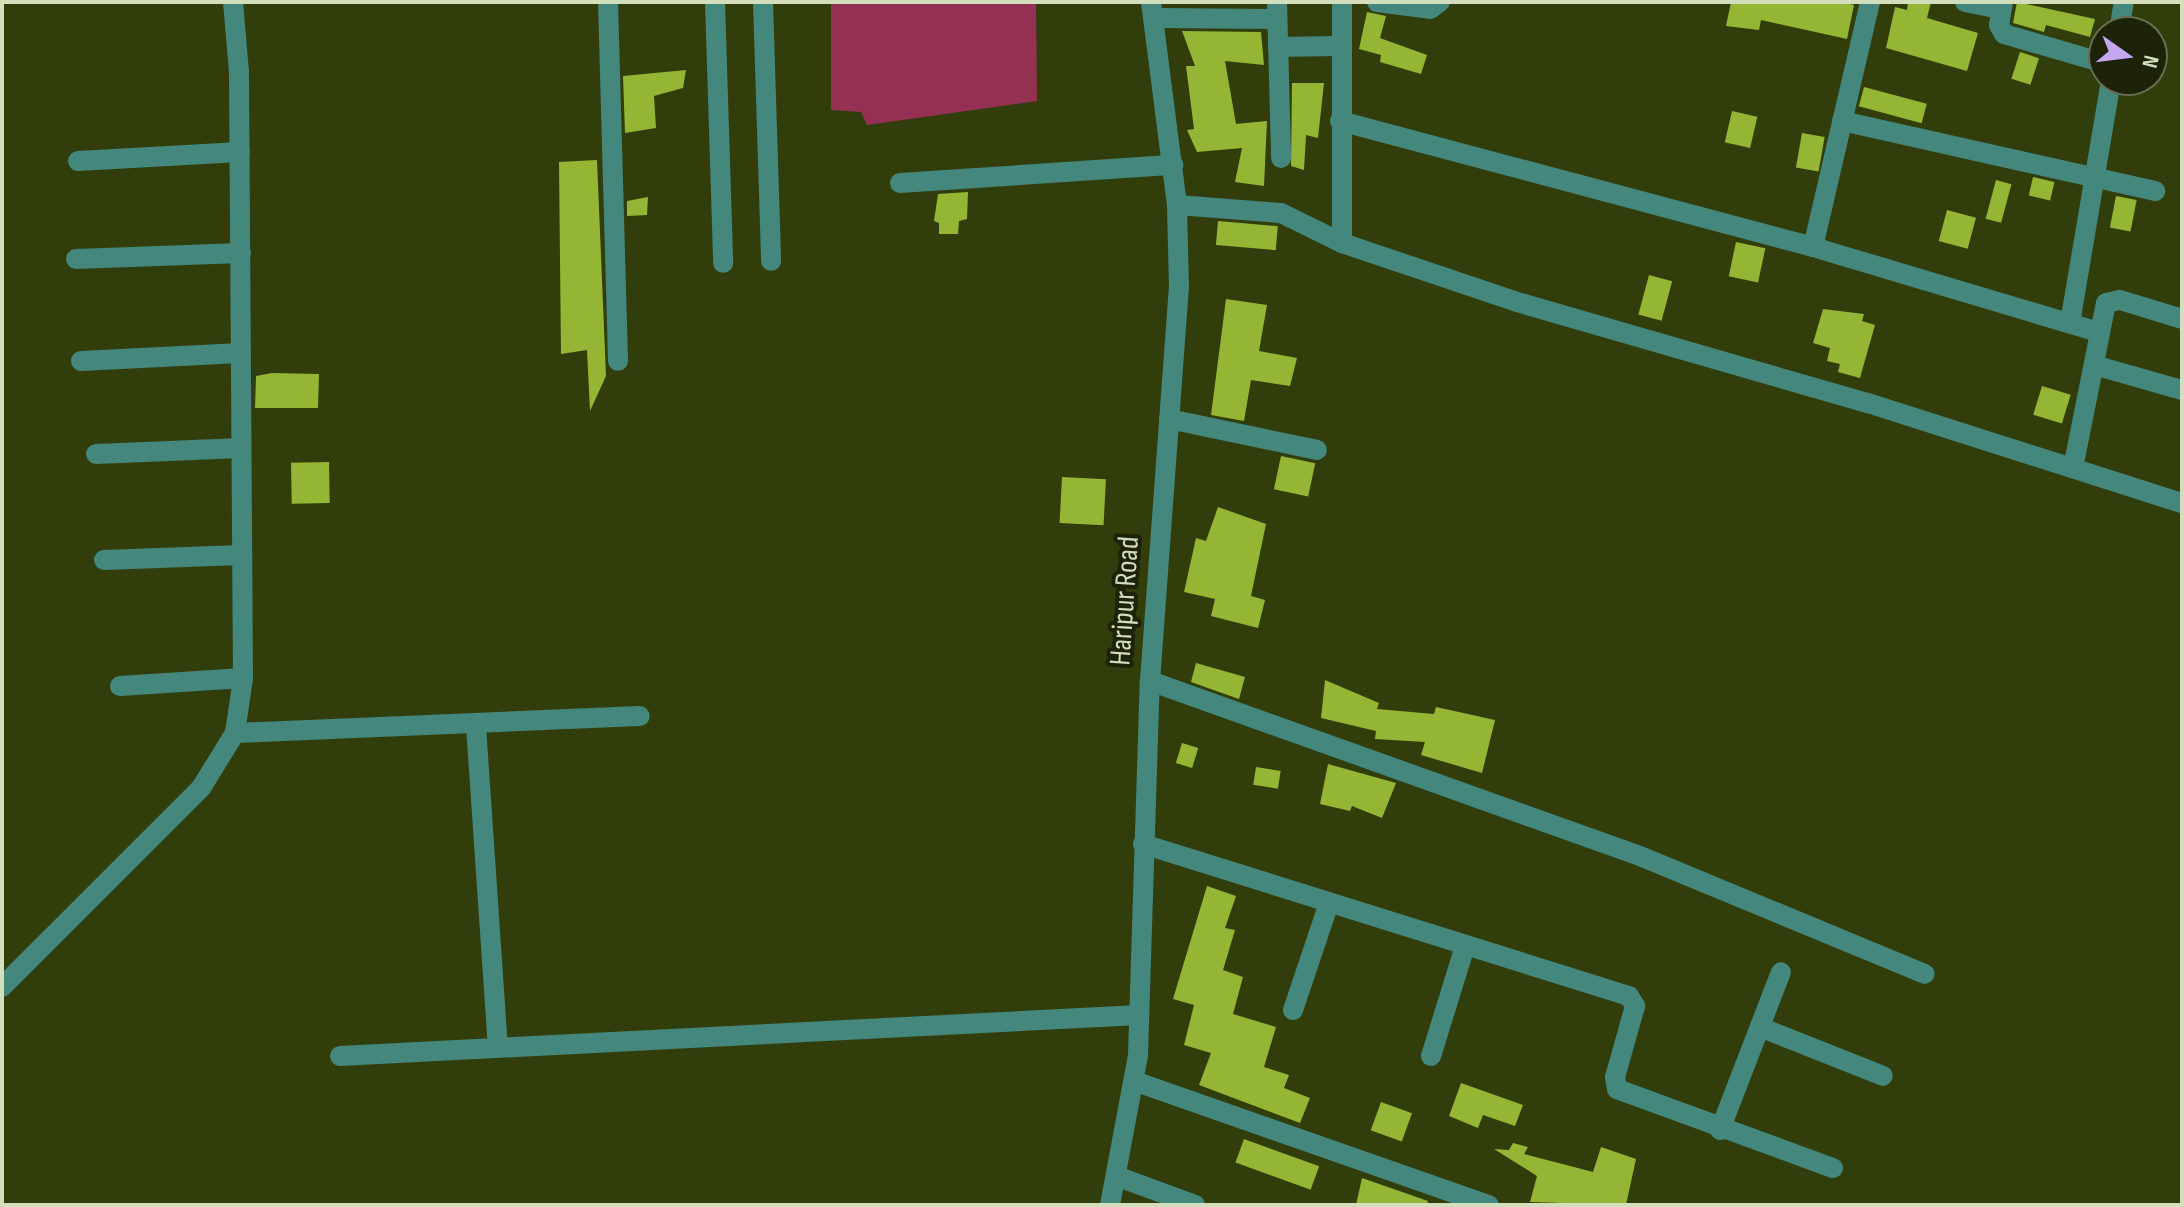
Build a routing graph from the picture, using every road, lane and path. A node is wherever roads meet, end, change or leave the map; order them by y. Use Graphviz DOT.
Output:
graph roads {
  1 [pos="233,2"];
  2 [pos="608,2"];
  3 [pos="715,2"];
  4 [pos="763,2"];
  5 [pos="1342,2"];
  6 [pos="1377,2"];
  7 [pos="1440,2"];
  8 [pos="1870,2"];
  9 [pos="1965,2"];
  10 [pos="2002,5"];
  11 [pos="1154,10"];
  12 [pos="1277,10"];
  13 [pos="1338,46"];
  14 [pos="1278,47"];
  15 [pos="2088,58"];
  16 [pos="2108,96"];
  17 [pos="1340,121"];
  18 [pos="1842,121"];
  19 [pos="240,152"];
  20 [pos="1281,158"];
  21 [pos="78,161"];
  22 [pos="1173,165"];
  23 [pos="2095,178"];
  24 [pos="900,183"];
  25 [pos="2155,191"];
  26 [pos="1177,205"];
  27 [pos="1342,243"];
  28 [pos="1813,247"];
  29 [pos="241,253"];
  30 [pos="76,259"];
  31 [pos="771,261"];
  32 [pos="723,263"];
  33 [pos="2182,319"];
  34 [pos="2070,323"];
  35 [pos="2099,332"];
  36 [pos="241,353"];
  37 [pos="81,361"];
  38 [pos="618,361"];
  39 [pos="2094,365"];
  40 [pos="2182,390"];
  41 [pos="1169,419"];
  42 [pos="241,448"];
  43 [pos="1317,450"];
  44 [pos="96,454"];
  45 [pos="2073,468"];
  46 [pos="2182,503"];
  47 [pos="241,555"];
  48 [pos="104,560"];
  49 [pos="243,678"];
  50 [pos="1150,681"];
  51 [pos="120,686"];
  52 [pos="640,716"];
  53 [pos="476,726"];
  54 [pos="235,733"];
  55 [pos="1143,844"];
  56 [pos="1329,903"];
  57 [pos="1465,946"];
  58 [pos="1781,972"];
  59 [pos="1925,974"];
  60 [pos="2,987"];
  61 [pos="1293,1010"];
  62 [pos="1139,1015"];
  63 [pos="1760,1027"];
  64 [pos="498,1046"];
  65 [pos="340,1056"];
  66 [pos="1431,1056"];
  67 [pos="1883,1076"];
  68 [pos="1134,1081"];
  69 [pos="1720,1130"];
  70 [pos="1833,1168"];
  71 [pos="1116,1176"];
  72 [pos="1110,1205"];
  73 [pos="1195,1205"];
  74 [pos="1489,1205"];
  1 -- 19 [label="street"];
  2 -- 38 [label="street"];
  3 -- 32 [label="street"];
  4 -- 31 [label="street"];
  5 -- 13 [label="street"];
  6 -- 7 [label="street"];
  8 -- 18 [label="street"];
  9 -- 10 [label="street"];
  10 -- 15 [label="street"];
  11 -- 12 [label="street"];
  11 -- 22 [label="street, Haripur Road"];
  12 -- 14 [label="street"];
  13 -- 14 [label="street"];
  13 -- 17 [label="street"];
  14 -- 20 [label="street"];
  16 -- 23 [label="street"];
  17 -- 27 [label="street"];
  17 -- 28 [label="street"];
  18 -- 23 [label="street"];
  18 -- 28 [label="street"];
  19 -- 21 [label="street"];
  19 -- 29 [label="street"];
  22 -- 24 [label="street"];
  22 -- 26 [label="street, Haripur Road"];
  23 -- 25 [label="street"];
  23 -- 34 [label="street"];
  26 -- 27 [label="street"];
  26 -- 41 [label="street, Haripur Road"];
  27 -- 45 [label="street"];
  28 -- 34 [label="street"];
  29 -- 30 [label="street"];
  29 -- 36 [label="street"];
  33 -- 35 [label="street"];
  34 -- 35 [label="street"];
  35 -- 39 [label="street"];
  36 -- 37 [label="street"];
  36 -- 42 [label="street"];
  39 -- 40 [label="street"];
  39 -- 45 [label="street"];
  41 -- 43 [label="street"];
  41 -- 50 [label="street, Haripur Road"];
  42 -- 44 [label="street"];
  42 -- 47 [label="street"];
  45 -- 46 [label="street"];
  47 -- 48 [label="street"];
  47 -- 49 [label="street"];
  49 -- 51 [label="street"];
  49 -- 54 [label="street"];
  50 -- 55 [label="street, Haripur Road"];
  50 -- 59 [label="street"];
  52 -- 53 [label="street"];
  53 -- 54 [label="street"];
  53 -- 64 [label="street"];
  54 -- 60 [label="street"];
  55 -- 56 [label="street"];
  55 -- 62 [label="street, Haripur Road"];
  56 -- 57 [label="street"];
  56 -- 61 [label="street"];
  57 -- 66 [label="street"];
  57 -- 69 [label="street"];
  58 -- 63 [label="street"];
  62 -- 64 [label="street"];
  62 -- 68 [label="street, Haripur Road"];
  63 -- 67 [label="street"];
  63 -- 69 [label="street"];
  64 -- 65 [label="street"];
  68 -- 71 [label="street, Haripur Road"];
  68 -- 74 [label="street"];
  69 -- 70 [label="street"];
  71 -- 72 [label="street, Haripur Road"];
  71 -- 73 [label="street"];
}
